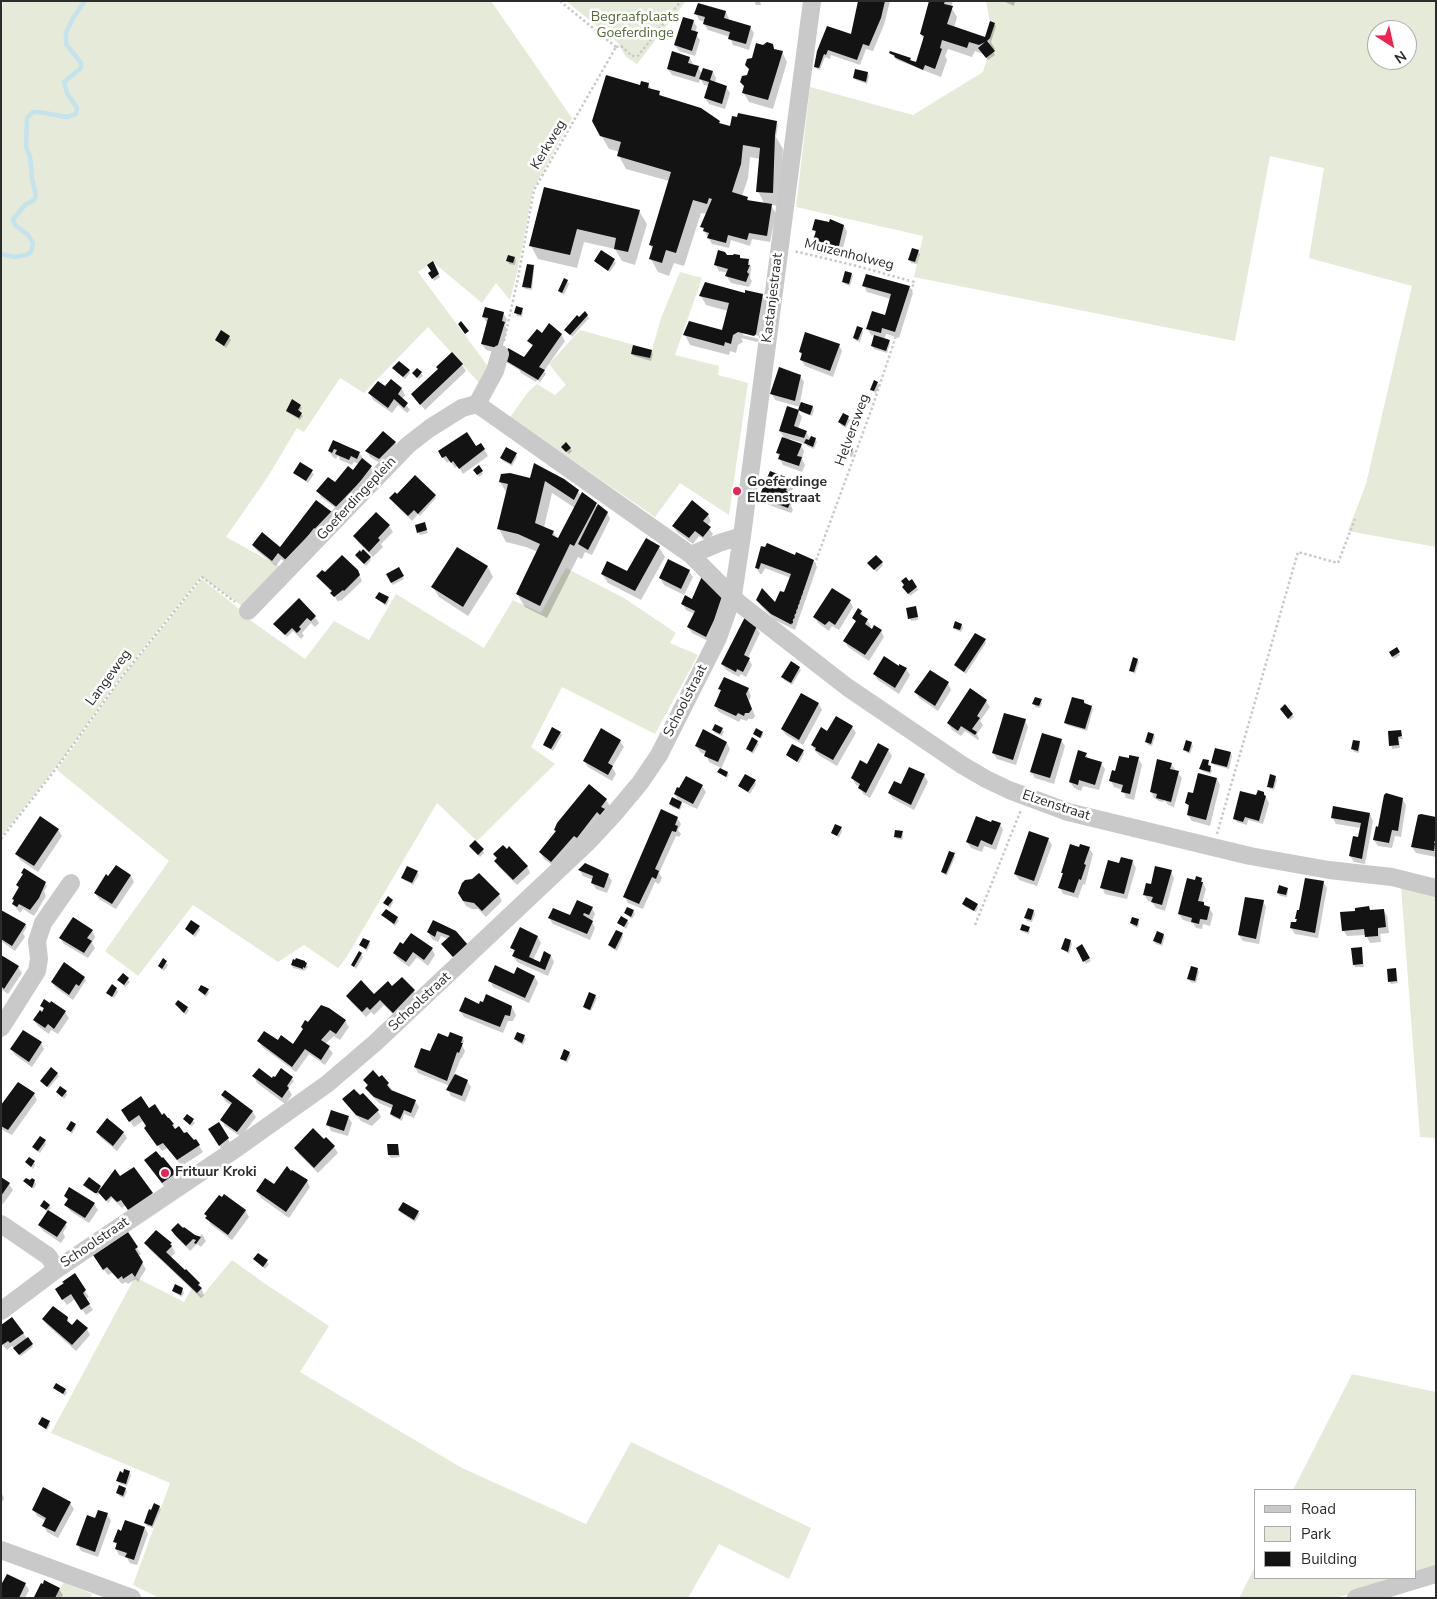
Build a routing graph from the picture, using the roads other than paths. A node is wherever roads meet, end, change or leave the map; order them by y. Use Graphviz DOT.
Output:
graph roads {
  1 [pos="812,1"];
  2 [pos="500,354"];
  3 [pos="477,404"];
  4 [pos="742,536"];
  5 [pos="691,555"];
  6 [pos="733,595"];
  7 [pos="248,611"];
  8 [pos="71,883"];
  9 [pos="1436,888"];
  10 [pos="1,1028"];
  11 [pos="1,1224"];
  12 [pos="58,1269"];
  13 [pos="1,1311"];
  14 [pos="1,1550"];
  15 [pos="1436,1574"];
  16 [pos="132,1598"];
  17 [pos="1356,1598"];
  1 -- 4 [label="street, Kastanjestraat"];
  2 -- 3 [label="street"];
  3 -- 5 [label="street"];
  3 -- 7 [label="street, Goeferdingeplein"];
  4 -- 5 [label="street"];
  4 -- 6 [label="street, Kastanjestraat"];
  5 -- 6 [label="street"];
  6 -- 9 [label="street, Elzenstraat"];
  6 -- 12 [label="street, Schoolstraat"];
  8 -- 10 [label="street"];
  11 -- 12 [label="street"];
  12 -- 13 [label="street, Schoolstraat"];
  14 -- 16 [label="street"];
  15 -- 17 [label="street"];
}
